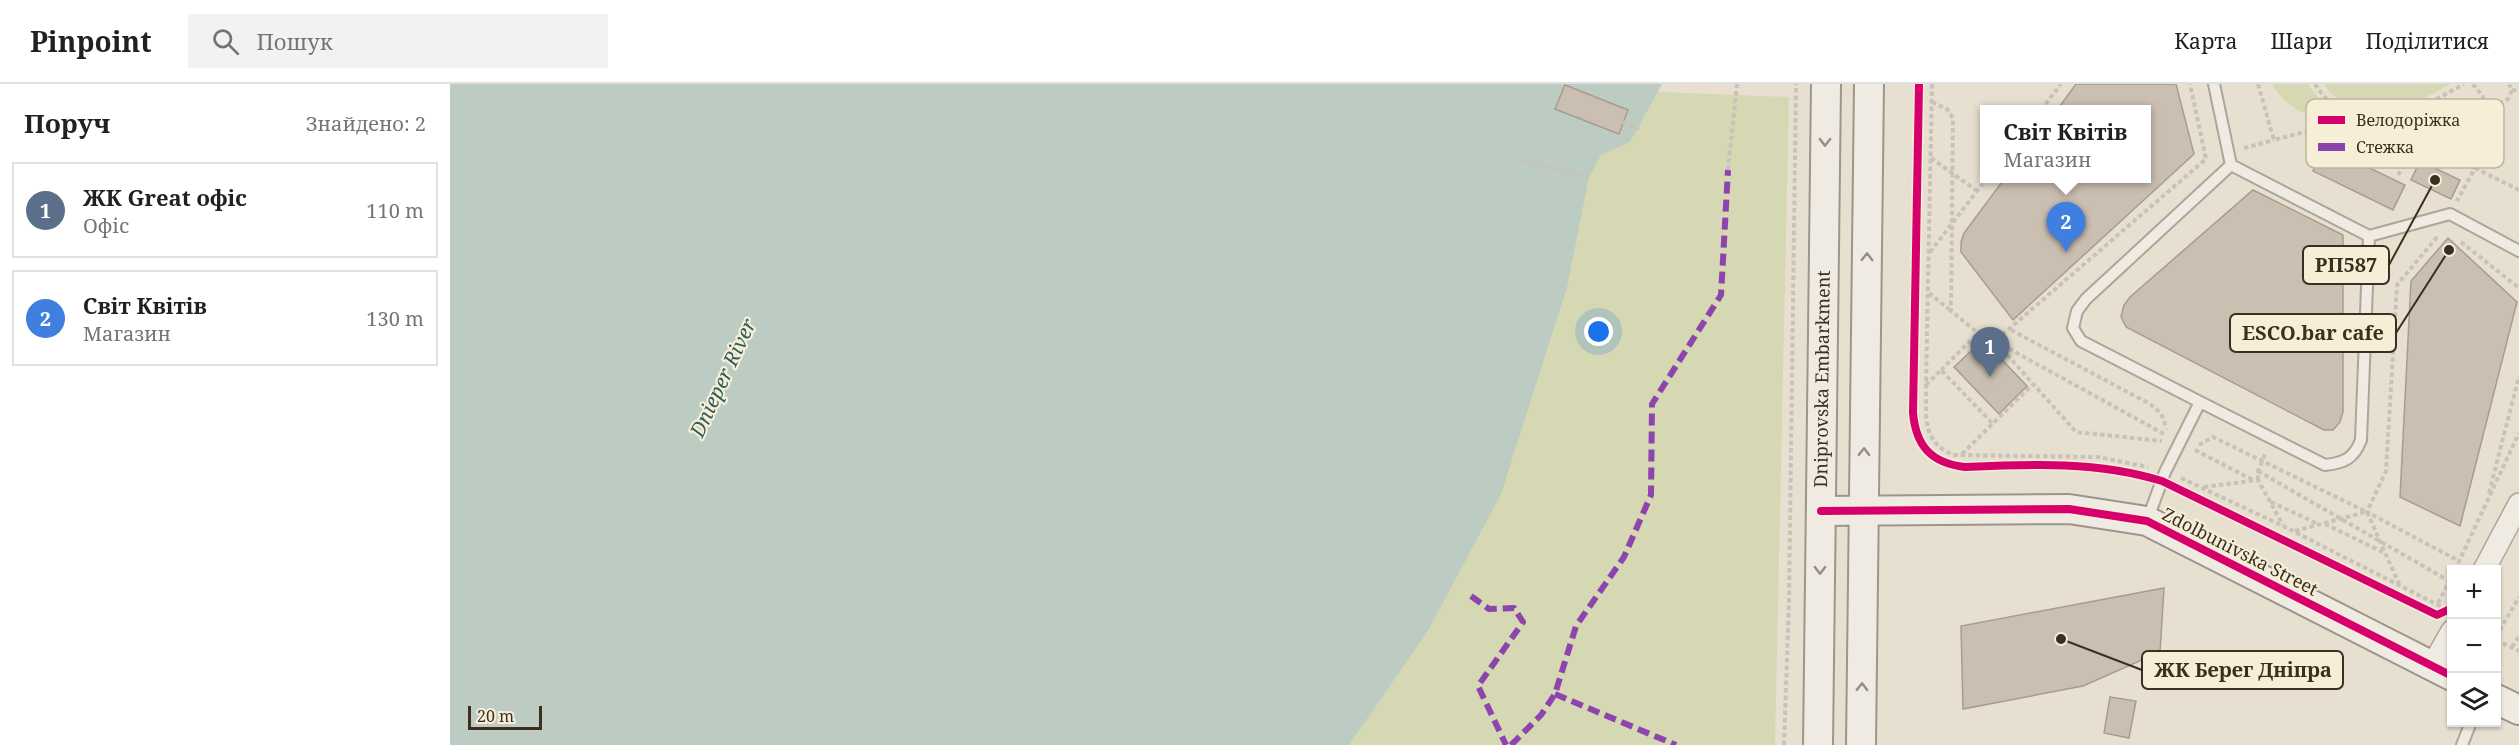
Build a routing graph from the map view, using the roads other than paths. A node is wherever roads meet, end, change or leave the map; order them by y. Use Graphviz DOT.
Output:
graph roads {
  1 [pos="1826,84"];
  2 [pos="1869,84"];
  3 [pos="2214,84"];
  4 [pos="2231,165"];
  5 [pos="2369,236"];
  6 [pos="2519,251"];
  7 [pos="2200,402"];
  8 [pos="2519,504"];
  9 [pos="1864,510"];
  10 [pos="1821,511"];
  11 [pos="2147,521"];
  12 [pos="2487,565"];
  13 [pos="2447,649"];
  14 [pos="2442,671"];
  15 [pos="2501,701"];
  16 [pos="2519,710"];
  17 [pos="2469,727"];
  18 [pos="1818,745"];
  19 [pos="1861,745"];
  20 [pos="2462,745"];
  1 -- 10 [label="main road, Dniprovska Embarkment, one-way"];
  9 -- 2 [label="main road, one-way"];
  3 -- 4 [label="lane"];
  4 -- 5 [label="lane"];
  4 -- 7 [label="lane"];
  5 -- 6 [label="lane"];
  5 -- 7 [label="lane"];
  7 -- 11 [label="lane"];
  8 -- 12 [label="street"];
  9 -- 10 [label="main road, Zdolbunivska Street"];
  9 -- 11 [label="main road, Zdolbunivska Street"];
  19 -- 9 [label="main road, one-way"];
  10 -- 18 [label="main road, Dniprovska Embarkment, one-way"];
  11 -- 14 [label="main road, Zdolbunivska Street"];
  13 -- 14 [label="street"];
  15 -- 16 [label="main road"];
  17 -- 20 [label="lane"];
}
